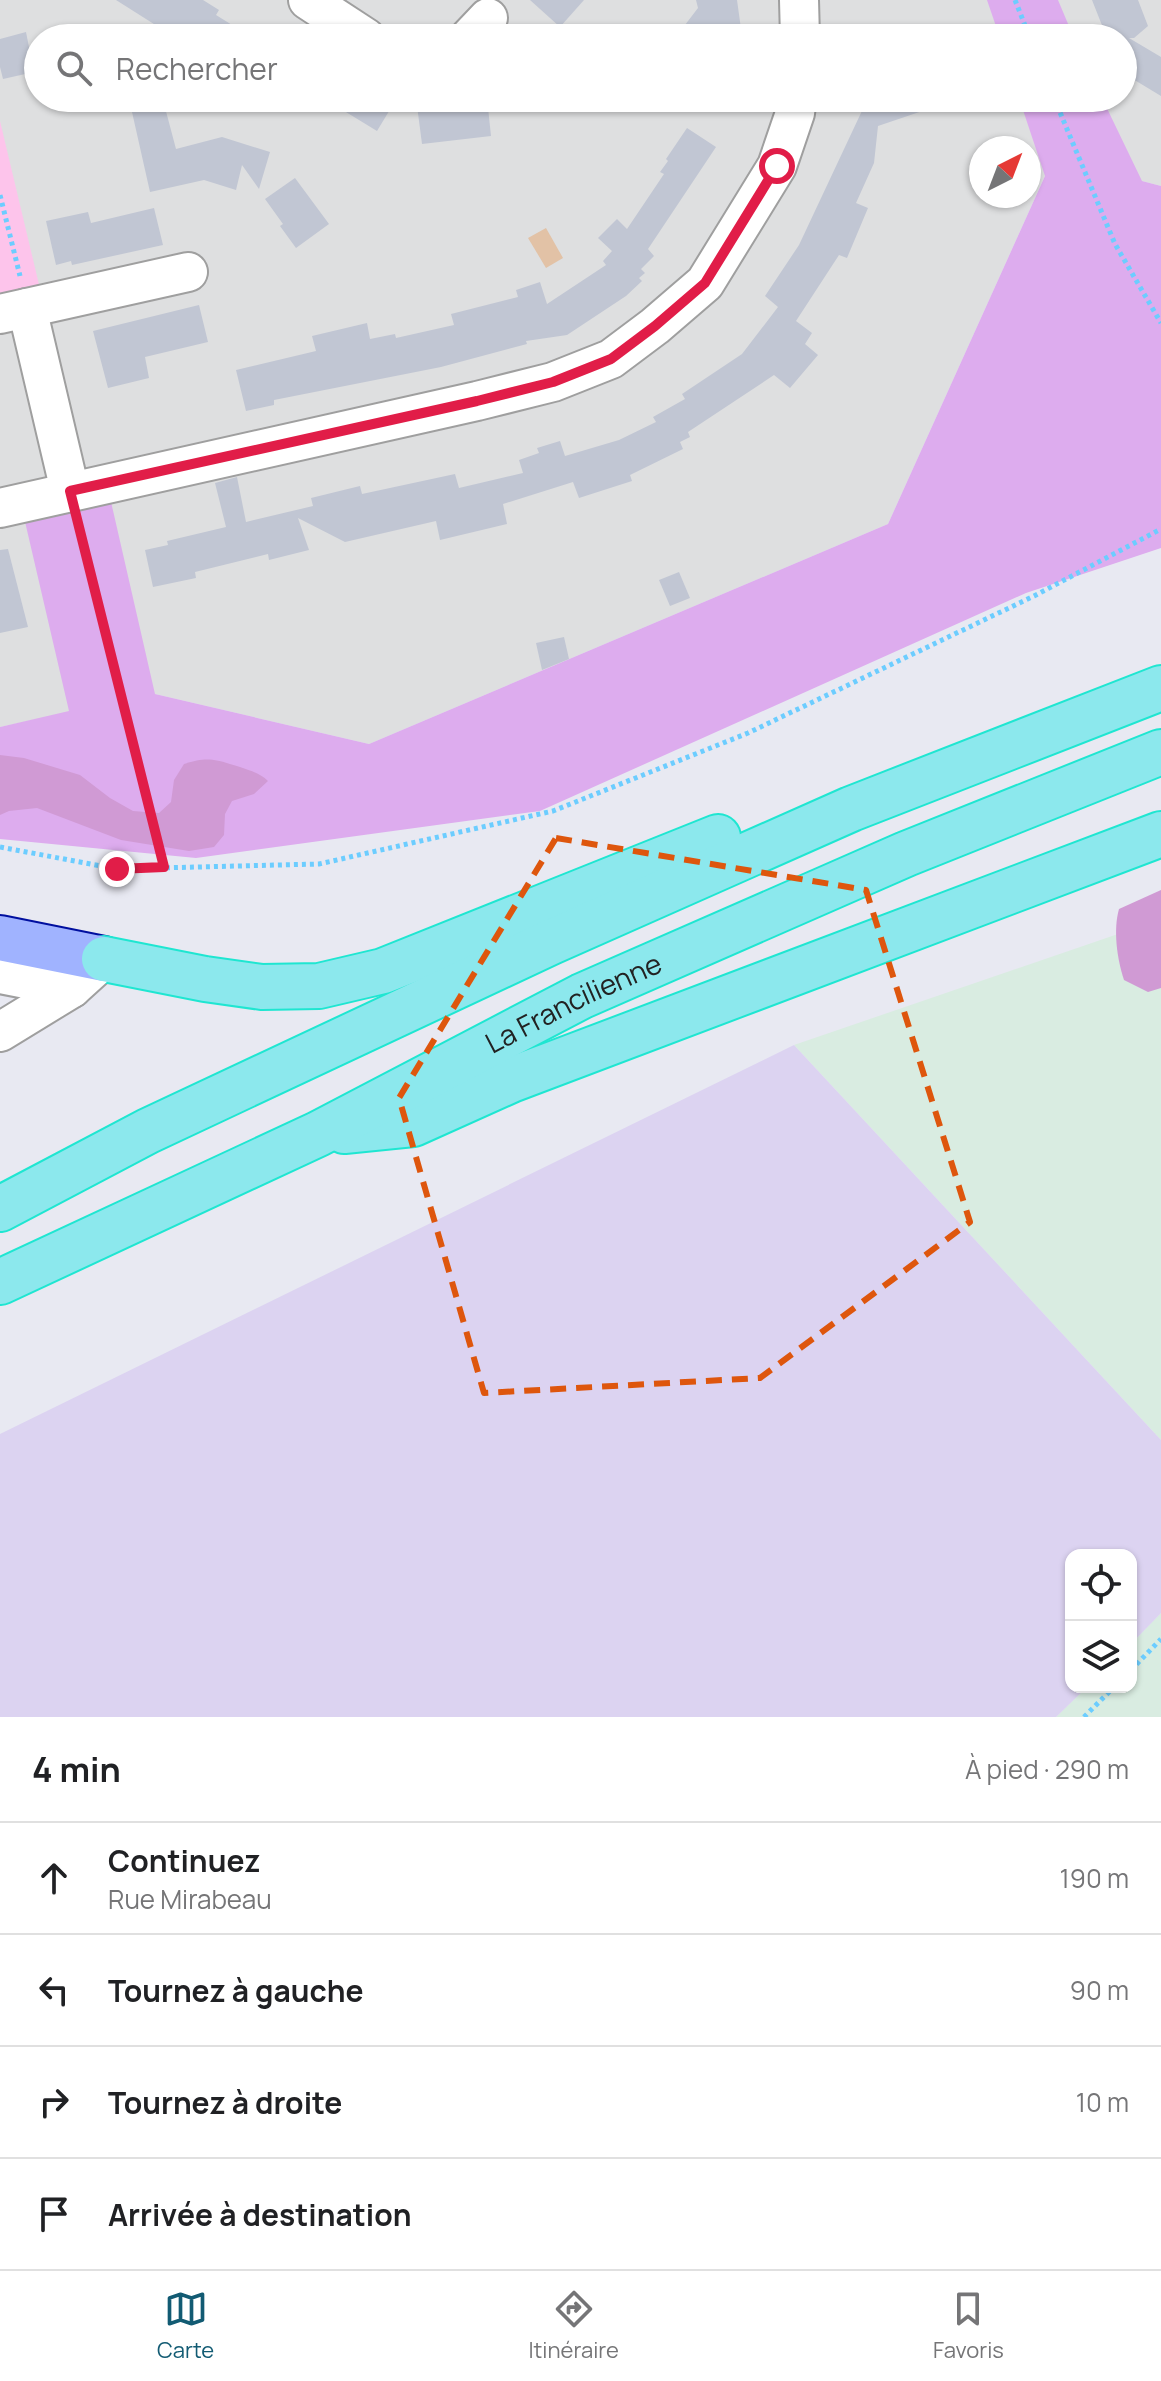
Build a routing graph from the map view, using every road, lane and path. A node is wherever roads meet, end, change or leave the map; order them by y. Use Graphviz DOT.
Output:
graph roads {
  1 [pos="308,0"];
  2 [pos="799,0"];
  3 [pos="1015,0"];
  4 [pos="345,24"];
  5 [pos="800,24"];
  6 [pos="1024,24"];
  7 [pos="795,112"];
  8 [pos="1060,112"];
  9 [pos="0,195"];
  10 [pos="188,272"];
  11 [pos="14,311"];
  12 [pos="1161,323"];
  13 [pos="70,491"];
  14 [pos="0,508"];
  15 [pos="1161,529"];
  16 [pos="1161,688"];
  17 [pos="1161,752"];
  18 [pos="851,809"];
  19 [pos="1161,834"];
  20 [pos="0,847"];
  21 [pos="164,867"];
  22 [pos="0,938"];
  23 [pos="104,959"];
  24 [pos="0,974"];
  25 [pos="72,988"];
  26 [pos="0,1032"];
  27 [pos="318,1134"];
  28 [pos="0,1209"];
  29 [pos="0,1282"];
  30 [pos="1161,1639"];
  31 [pos="1137,1664"];
  32 [pos="1108,1693"];
  33 [pos="1084,1717"];
  1 -- 4 [label="street"];
  2 -- 5 [label="street"];
  3 -- 6 [label="path"];
  7 -- 13 [label="street"];
  8 -- 12 [label="path"];
  9 -- 11 [label="path"];
  10 -- 11 [label="street"];
  11 -- 13 [label="street"];
  13 -- 14 [label="street"];
  13 -- 21 [label="path"];
  15 -- 21 [label="path"];
  16 -- 18 [label="highway"];
  17 -- 27 [label="highway, La Francilienne"];
  18 -- 23 [label="highway"];
  18 -- 28 [label="highway"];
  19 -- 27 [label="highway"];
  20 -- 21 [label="path"];
  22 -- 23 [label="main road"];
  23 -- 25 [label="street"];
  24 -- 25 [label="street"];
  25 -- 26 [label="street"];
  27 -- 29 [label="highway, La Francilienne"];
  30 -- 31 [label="path"];
  32 -- 33 [label="path"];
}
